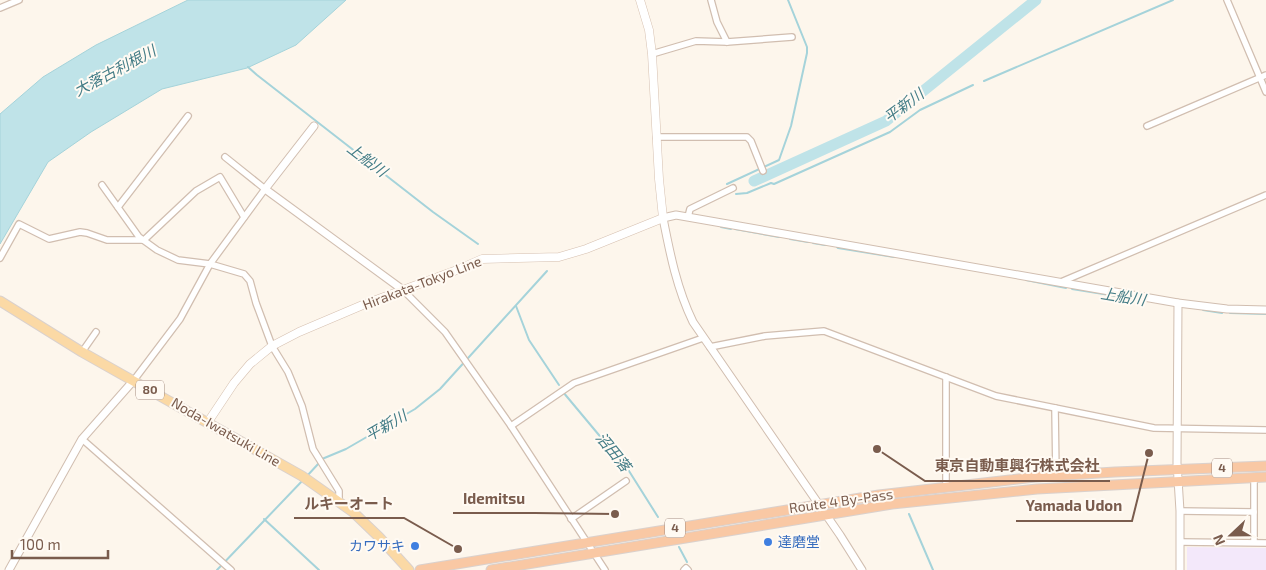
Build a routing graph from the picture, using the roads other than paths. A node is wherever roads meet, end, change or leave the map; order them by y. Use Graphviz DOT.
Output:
graph roads {
  1 [pos="19,0"];
  2 [pos="640,0"];
  3 [pos="712,0"];
  4 [pos="1227,0"];
  5 [pos="0,8"];
  6 [pos="792,37"];
  7 [pos="727,42"];
  8 [pos="652,54"];
  9 [pos="1263,76"];
  10 [pos="1266,92"];
  11 [pos="188,116"];
  12 [pos="314,126"];
  13 [pos="1148,126"];
  14 [pos="656,137"];
  15 [pos="224,156"];
  16 [pos="763,171"];
  17 [pos="102,185"];
  18 [pos="265,188"];
  19 [pos="733,188"];
  20 [pos="1266,195"];
  21 [pos="118,207"];
  22 [pos="244,217"];
  23 [pos="688,217"];
  24 [pos="663,218"];
  25 [pos="144,240"];
  26 [pos="0,258"];
  27 [pos="210,264"];
  28 [pos="1061,282"];
  29 [pos="403,290"];
  30 [pos="0,301"];
  31 [pos="1178,306"];
  32 [pos="1266,310"];
  33 [pos="96,332"];
  34 [pos="703,338"];
  35 [pos="272,346"];
  36 [pos="710,347"];
  37 [pos="82,352"];
  38 [pos="946,377"];
  39 [pos="134,380"];
  40 [pos="1055,408"];
  41 [pos="208,422"];
  42 [pos="511,426"];
  43 [pos="1178,429"];
  44 [pos="1266,430"];
  45 [pos="82,439"];
  46 [pos="1266,466"];
  47 [pos="1178,469"];
  48 [pos="1056,476"];
  49 [pos="1266,477"];
  50 [pos="1254,478"];
  51 [pos="626,481"];
  52 [pos="1179,481"];
  53 [pos="946,487"];
  54 [pos="339,501"];
  55 [pos="818,504"];
  56 [pos="1180,511"];
  57 [pos="1254,512"];
  58 [pos="826,514"];
  59 [pos="571,519"];
  60 [pos="1180,542"];
  61 [pos="1254,542"];
  62 [pos="586,543"];
  63 [pos="1266,543"];
  64 [pos="593,553"];
  65 [pos="9,570"];
  66 [pos="231,570"];
  67 [pos="408,570"];
  68 [pos="420,570"];
  69 [pos="491,570"];
  70 [pos="605,570"];
  71 [pos="862,570"];
  72 [pos="1180,570"];
  1 -- 5 [label="street"];
  2 -- 8 [label="main road"];
  3 -- 7 [label="street"];
  4 -- 9 [label="street"];
  6 -- 7 [label="street"];
  7 -- 8 [label="street"];
  8 -- 14 [label="main road"];
  9 -- 10 [label="street"];
  9 -- 13 [label="street"];
  11 -- 21 [label="street"];
  12 -- 18 [label="street"];
  14 -- 16 [label="street"];
  14 -- 24 [label="main road"];
  15 -- 18 [label="street"];
  17 -- 21 [label="street"];
  18 -- 22 [label="street"];
  18 -- 29 [label="street"];
  19 -- 23 [label="street"];
  20 -- 28 [label="street"];
  21 -- 25 [label="street"];
  22 -- 25 [label="street"];
  22 -- 27 [label="street"];
  23 -- 24 [label="street"];
  23 -- 28 [label="street"];
  24 -- 29 [label="main road, Hirakata-Tokyo Line"];
  24 -- 34 [label="street"];
  25 -- 26 [label="street"];
  25 -- 27 [label="street"];
  27 -- 35 [label="street"];
  27 -- 39 [label="street"];
  28 -- 31 [label="street"];
  29 -- 35 [label="main road, Hirakata-Tokyo Line"];
  29 -- 42 [label="street"];
  30 -- 37 [label="main road, Noda-Iwatsuki Line / 80"];
  31 -- 32 [label="street"];
  31 -- 43 [label="street"];
  33 -- 37 [label="street"];
  34 -- 36 [label="street"];
  34 -- 42 [label="street"];
  35 -- 41 [label="main road, Hirakata-Tokyo Line"];
  35 -- 54 [label="street"];
  36 -- 38 [label="street"];
  36 -- 55 [label="street"];
  37 -- 39 [label="main road, Noda-Iwatsuki Line / 80"];
  38 -- 40 [label="street"];
  38 -- 53 [label="street"];
  39 -- 41 [label="main road, Noda-Iwatsuki Line / 80"];
  39 -- 45 [label="street"];
  40 -- 43 [label="street"];
  40 -- 48 [label="street"];
  41 -- 54 [label="main road, Noda-Iwatsuki Line / 80"];
  42 -- 59 [label="street"];
  43 -- 44 [label="street"];
  43 -- 47 [label="street"];
  45 -- 65 [label="street"];
  45 -- 66 [label="street"];
  46 -- 47 [label="highway, Route 4 By-Pass / 4"];
  47 -- 48 [label="highway, Route 4 By-Pass / 4"];
  47 -- 52 [label="street"];
  48 -- 53 [label="highway, Route 4 By-Pass / 4"];
  49 -- 50 [label="highway, Route 4 By-Pass / 4"];
  50 -- 52 [label="highway, Route 4 By-Pass / 4"];
  50 -- 57 [label="street"];
  51 -- 59 [label="street"];
  52 -- 56 [label="street"];
  52 -- 58 [label="highway, Route 4 By-Pass / 4"];
  53 -- 55 [label="highway, Route 4 By-Pass / 4"];
  54 -- 67 [label="main road, Noda-Iwatsuki Line / 80"];
  55 -- 58 [label="street"];
  55 -- 62 [label="highway, Route 4 By-Pass / 4"];
  56 -- 57 [label="street"];
  56 -- 60 [label="street"];
  57 -- 61 [label="street"];
  58 -- 64 [label="highway, Route 4 By-Pass / 4"];
  58 -- 71 [label="street"];
  59 -- 62 [label="street"];
  60 -- 61 [label="street"];
  60 -- 72 [label="street"];
  61 -- 63 [label="street"];
  62 -- 64 [label="street"];
  62 -- 68 [label="highway, Route 4 By-Pass / 4"];
  64 -- 69 [label="highway, Route 4 By-Pass / 4"];
  64 -- 70 [label="street"];
}
